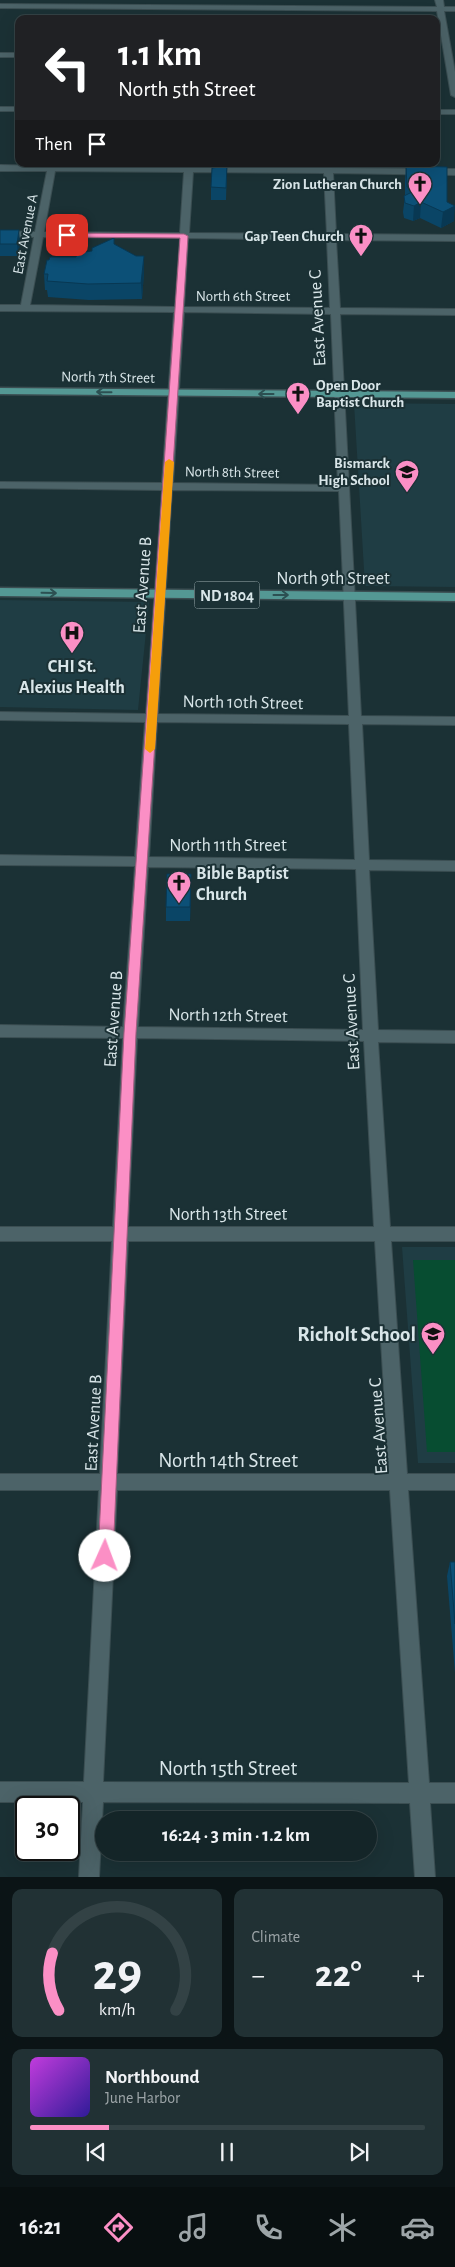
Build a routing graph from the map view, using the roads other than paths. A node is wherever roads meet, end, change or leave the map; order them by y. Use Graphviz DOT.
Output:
graph roads {
  1 [pos="439,0"];
  2 [pos="201,4"];
  3 [pos="320,4"];
  4 [pos="0,6"];
  5 [pos="81,6"];
  6 [pos="440,9"];
  7 [pos="455,9"];
  8 [pos="0,55"];
  9 [pos="15,55"];
  10 [pos="449,58"];
  11 [pos="455,95"];
  12 [pos="0,109"];
  13 [pos="15,109"];
  14 [pos="440,112"];
  15 [pos="455,112"];
  16 [pos="26,167"];
  17 [pos="52,167"];
  18 [pos="189,167"];
  19 [pos="328,167"];
  20 [pos="0,168"];
  21 [pos="455,172"];
  22 [pos="0,234"];
  23 [pos="39,235"];
  24 [pos="184,236"];
  25 [pos="331,237"];
  26 [pos="455,238"];
  27 [pos="0,308"];
  28 [pos="25,308"];
  29 [pos="180,310"];
  30 [pos="336,311"];
  31 [pos="455,312"];
  32 [pos="0,391"];
  33 [pos="174,393"];
  34 [pos="339,394"];
  35 [pos="455,395"];
  36 [pos="0,485"];
  37 [pos="168,486"];
  38 [pos="343,488"];
  39 [pos="0,592"];
  40 [pos="160,594"];
  41 [pos="350,596"];
  42 [pos="455,597"];
  43 [pos="0,716"];
  44 [pos="152,718"];
  45 [pos="355,720"];
  46 [pos="455,722"];
  47 [pos="0,860"];
  48 [pos="142,863"];
  49 [pos="361,864"];
  50 [pos="455,866"];
  51 [pos="0,1031"];
  52 [pos="130,1033"];
  53 [pos="370,1036"];
  54 [pos="455,1037"];
  55 [pos="0,1234"];
  56 [pos="120,1234"];
  57 [pos="383,1234"];
  58 [pos="455,1234"];
  59 [pos="0,1482"];
  60 [pos="108,1482"];
  61 [pos="455,1482"];
  62 [pos="400,1483"];
  63 [pos="0,1792"];
  64 [pos="94,1792"];
  65 [pos="420,1792"];
  66 [pos="455,1792"];
  67 [pos="89,1877"];
  68 [pos="426,1877"];
  1 -- 6 [label="street"];
  2 -- 3 [label="street"];
  2 -- 5 [label="street"];
  3 -- 6 [label="street"];
  4 -- 5 [label="street"];
  6 -- 7 [label="street"];
  6 -- 10 [label="street"];
  8 -- 9 [label="street"];
  10 -- 11 [label="street"];
  12 -- 13 [label="street"];
  14 -- 15 [label="street"];
  16 -- 20 [label="street"];
  17 -- 23 [label="street, East Avenue A"];
  18 -- 19 [label="street"];
  18 -- 24 [label="street, East Avenue B"];
  19 -- 21 [label="street"];
  19 -- 25 [label="street, East Avenue C"];
  22 -- 23 [label="street"];
  23 -- 24 [label="street"];
  23 -- 28 [label="street, East Avenue A"];
  24 -- 25 [label="street"];
  24 -- 29 [label="street, East Avenue B"];
  25 -- 26 [label="street"];
  25 -- 30 [label="street, East Avenue C"];
  27 -- 28 [label="street, North 6th Street"];
  28 -- 29 [label="street, North 6th Street"];
  29 -- 30 [label="street, North 6th Street"];
  29 -- 33 [label="street, East Avenue B"];
  30 -- 31 [label="street, North 6th Street"];
  30 -- 34 [label="street, East Avenue C"];
  33 -- 32 [label="main road, North 7th Street, one-way"];
  34 -- 33 [label="main road, North 7th Street, one-way"];
  33 -- 37 [label="street, East Avenue B"];
  34 -- 35 [label="main road, North 7th Street"];
  34 -- 38 [label="street, East Avenue C"];
  36 -- 37 [label="street, North 8th Street"];
  37 -- 38 [label="street, North 8th Street"];
  37 -- 40 [label="street, East Avenue B"];
  38 -- 41 [label="street, East Avenue C"];
  39 -- 40 [label="main road, North 9th Street / ND 1804, one-way"];
  40 -- 41 [label="main road, North 9th Street / ND 1804, one-way"];
  40 -- 44 [label="street, East Avenue B"];
  41 -- 42 [label="main road, North 9th Street / ND 1804"];
  41 -- 45 [label="street, East Avenue C"];
  43 -- 44 [label="street, North 10th Street"];
  44 -- 45 [label="street, North 10th Street"];
  44 -- 48 [label="street, East Avenue B"];
  45 -- 46 [label="street, North 10th Street"];
  45 -- 49 [label="street, East Avenue C"];
  47 -- 48 [label="street, North 11th Street"];
  48 -- 49 [label="street, North 11th Street"];
  48 -- 52 [label="street, East Avenue B"];
  49 -- 50 [label="street, North 11th Street"];
  49 -- 53 [label="street, East Avenue C"];
  51 -- 52 [label="street, North 12th Street"];
  52 -- 53 [label="street, North 12th Street"];
  52 -- 56 [label="street, East Avenue B"];
  53 -- 54 [label="street, North 12th Street"];
  53 -- 57 [label="street, East Avenue C"];
  55 -- 56 [label="street, North 13th Street"];
  56 -- 57 [label="street, North 13th Street"];
  56 -- 60 [label="street, East Avenue B"];
  57 -- 58 [label="street, North 13th Street"];
  57 -- 62 [label="street, East Avenue C"];
  59 -- 60 [label="street, North 14th Street"];
  60 -- 62 [label="street, North 14th Street"];
  60 -- 64 [label="street, East Avenue B"];
  61 -- 62 [label="street, North 14th Street"];
  62 -- 65 [label="street, East Avenue C"];
  63 -- 64 [label="street, North 15th Street"];
  64 -- 65 [label="street, North 15th Street"];
  64 -- 67 [label="street, East Avenue B"];
  65 -- 66 [label="street, North 15th Street"];
  65 -- 68 [label="street, East Avenue C"];
}
